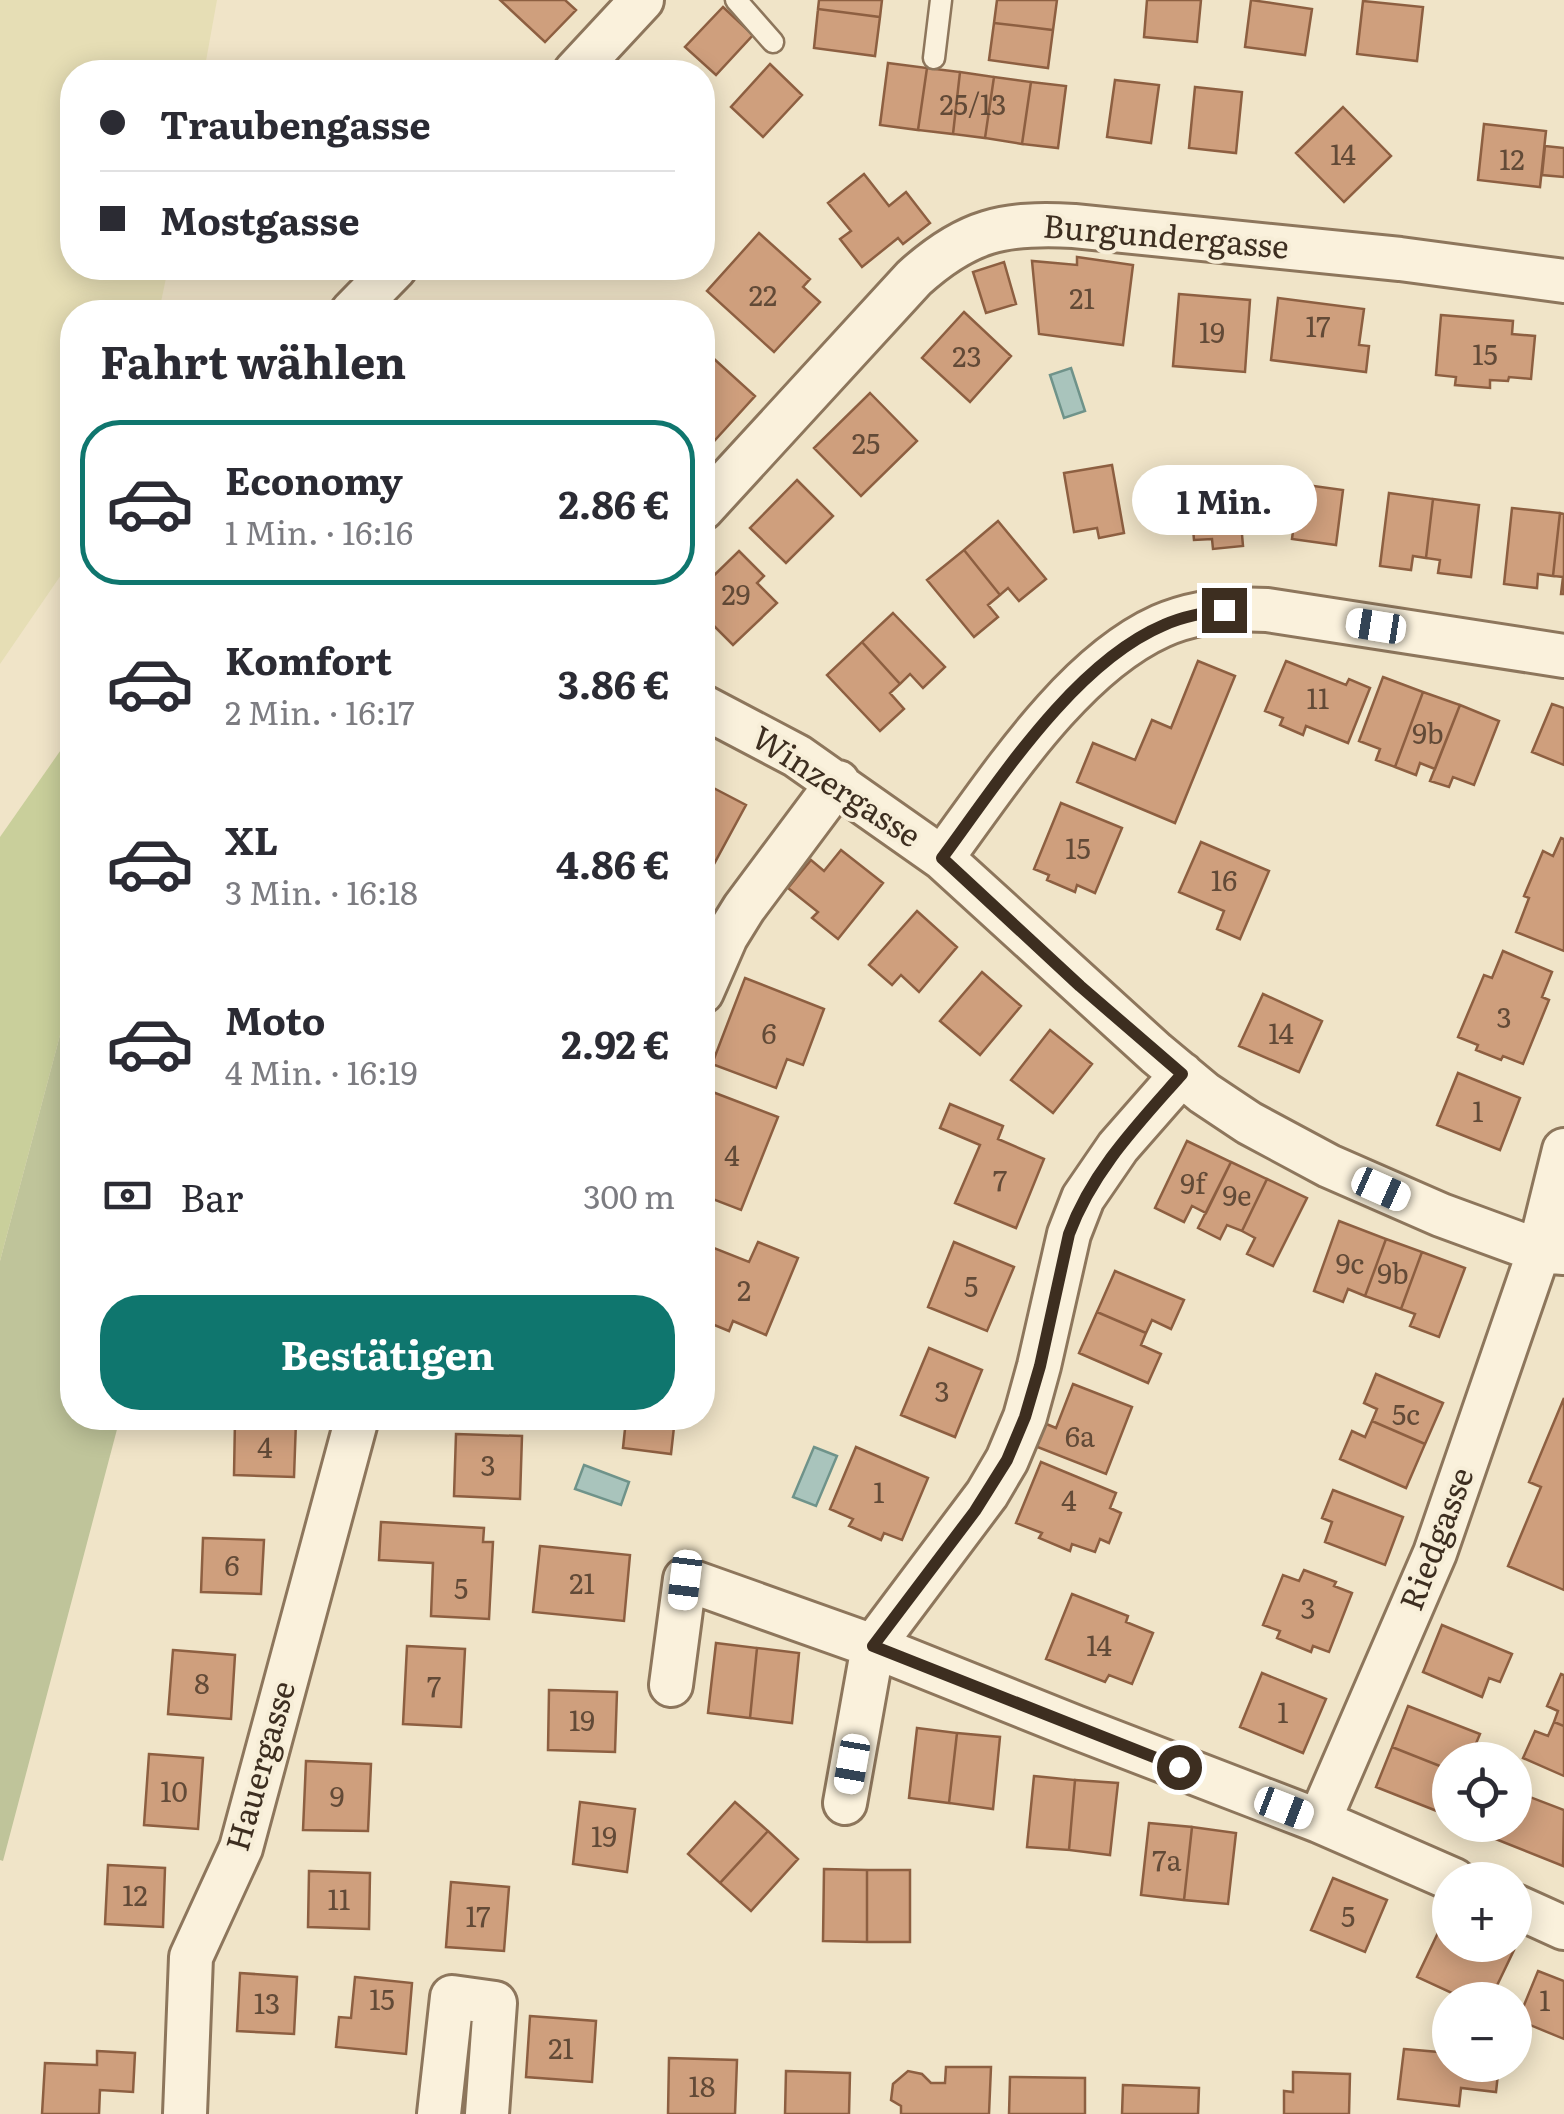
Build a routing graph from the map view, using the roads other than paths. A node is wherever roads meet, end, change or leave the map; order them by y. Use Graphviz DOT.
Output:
graph roads {
  1 [pos="642,0"];
  2 [pos="736,0"];
  3 [pos="941,0"];
  4 [pos="772,42"];
  5 [pos="934,58"];
  6 [pos="587,60"];
  7 [pos="383,280"];
  8 [pos="1564,282"];
  9 [pos="364,300"];
  10 [pos="715,495"];
  11 [pos="1564,656"];
  12 [pos="715,712"];
  13 [pos="838,782"];
  14 [pos="942,858"];
  15 [pos="715,963"];
  16 [pos="1182,1074"];
  17 [pos="1564,1150"];
  18 [pos="1552,1252"];
  19 [pos="354,1430"];
  20 [pos="873,1646"];
  21 [pos="671,1685"];
  22 [pos="846,1803"];
  23 [pos="1319,1821"];
  24 [pos="1432,1870"];
  25 [pos="1532,1914"];
  26 [pos="1564,1928"];
  27 [pos="184,2114"];
  28 [pos="439,2114"];
  29 [pos="487,2114"];
  1 -- 6 [label="street"];
  2 -- 4 [label="lane"];
  3 -- 5 [label="lane"];
  7 -- 9 [label="street"];
  8 -- 10 [label="street, Burgundergasse"];
  11 -- 14 [label="street"];
  12 -- 13 [label="street, Winzergasse"];
  13 -- 14 [label="street, Winzergasse"];
  13 -- 15 [label="street"];
  14 -- 16 [label="street, Winzergasse"];
  16 -- 18 [label="street, Winzergasse"];
  16 -- 20 [label="street"];
  17 -- 18 [label="street, Riedgasse"];
  18 -- 23 [label="street, Riedgasse"];
  19 -- 27 [label="street, Hauergasse"];
  20 -- 21 [label="street"];
  20 -- 22 [label="street"];
  20 -- 23 [label="street"];
  23 -- 24 [label="street"];
  25 -- 26 [label="street"];
  28 -- 29 [label="street"];
}
